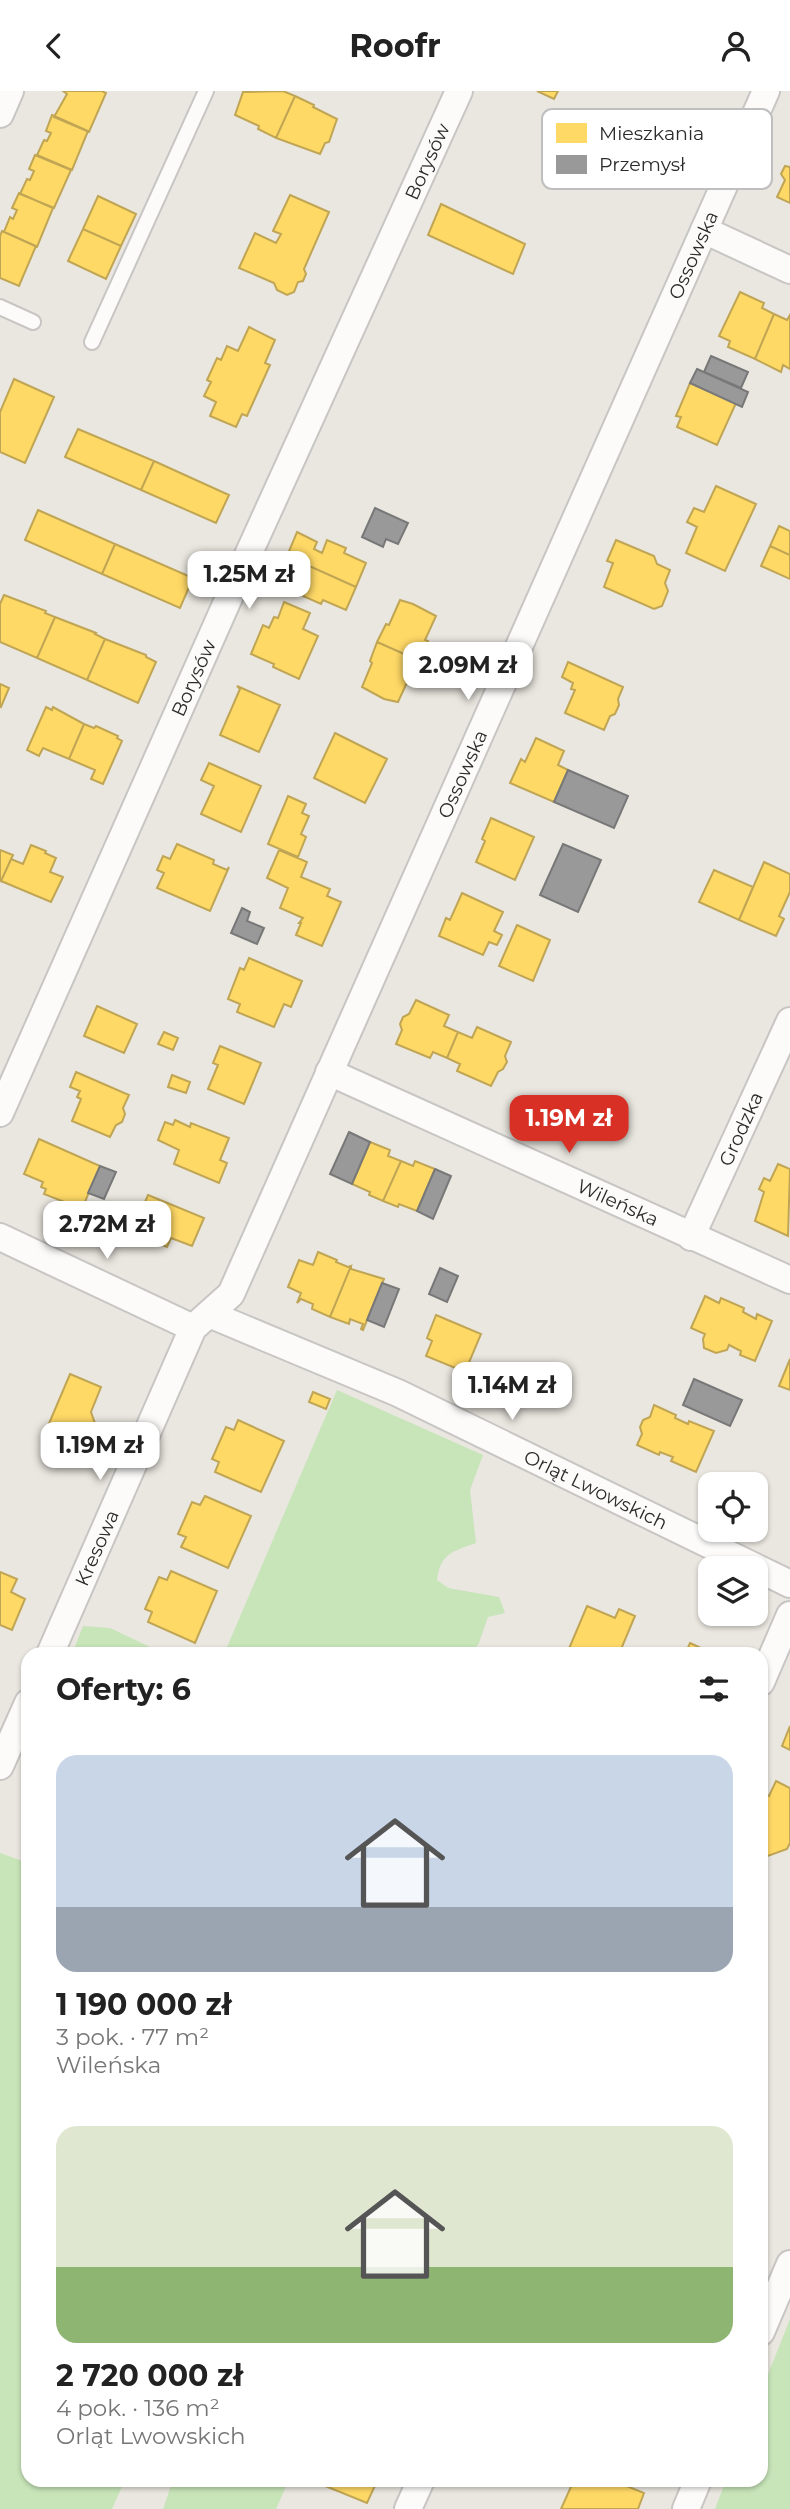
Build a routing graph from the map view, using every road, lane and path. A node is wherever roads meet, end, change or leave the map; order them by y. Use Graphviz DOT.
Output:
graph roads {
  1 [pos="10,91"];
  2 [pos="206,91"];
  3 [pos="459,91"];
  4 [pos="766,91"];
  5 [pos="758,109"];
  6 [pos="0,114"];
  7 [pos="722,189"];
  8 [pos="704,230"];
  9 [pos="790,270"];
  10 [pos="0,307"];
  11 [pos="33,322"];
  12 [pos="92,341"];
  13 [pos="790,1021"];
  14 [pos="329,1072"];
  15 [pos="0,1113"];
  16 [pos="0,1237"];
  17 [pos="691,1237"];
  18 [pos="790,1280"];
  19 [pos="201,1321"];
  20 [pos="790,1584"];
  21 [pos="790,1615"];
  22 [pos="53,1647"];
  23 [pos="768,1666"];
  24 [pos="21,1719"];
  25 [pos="0,1766"];
  26 [pos="790,2265"];
  27 [pos="768,2316"];
  28 [pos="418,2487"];
  29 [pos="695,2487"];
  30 [pos="408,2509"];
  31 [pos="686,2509"];
  1 -- 6 [label="street"];
  2 -- 12 [label="lane"];
  3 -- 15 [label="street, Borysów"];
  4 -- 5 [label="street, Ossowska"];
  7 -- 8 [label="street, Ossowska"];
  8 -- 9 [label="street"];
  8 -- 14 [label="street, Ossowska"];
  10 -- 11 [label="lane"];
  13 -- 17 [label="street, Grodzka"];
  14 -- 17 [label="street, Wileńska"];
  14 -- 19 [label="street, Ossowska"];
  16 -- 19 [label="street, Orląt Lwowskich"];
  17 -- 18 [label="street, Wileńska"];
  19 -- 20 [label="street, Orląt Lwowskich"];
  19 -- 22 [label="street, Kresowa"];
  21 -- 23 [label="street"];
  24 -- 25 [label="street"];
  26 -- 27 [label="street"];
  28 -- 30 [label="street"];
  29 -- 31 [label="street"];
}
